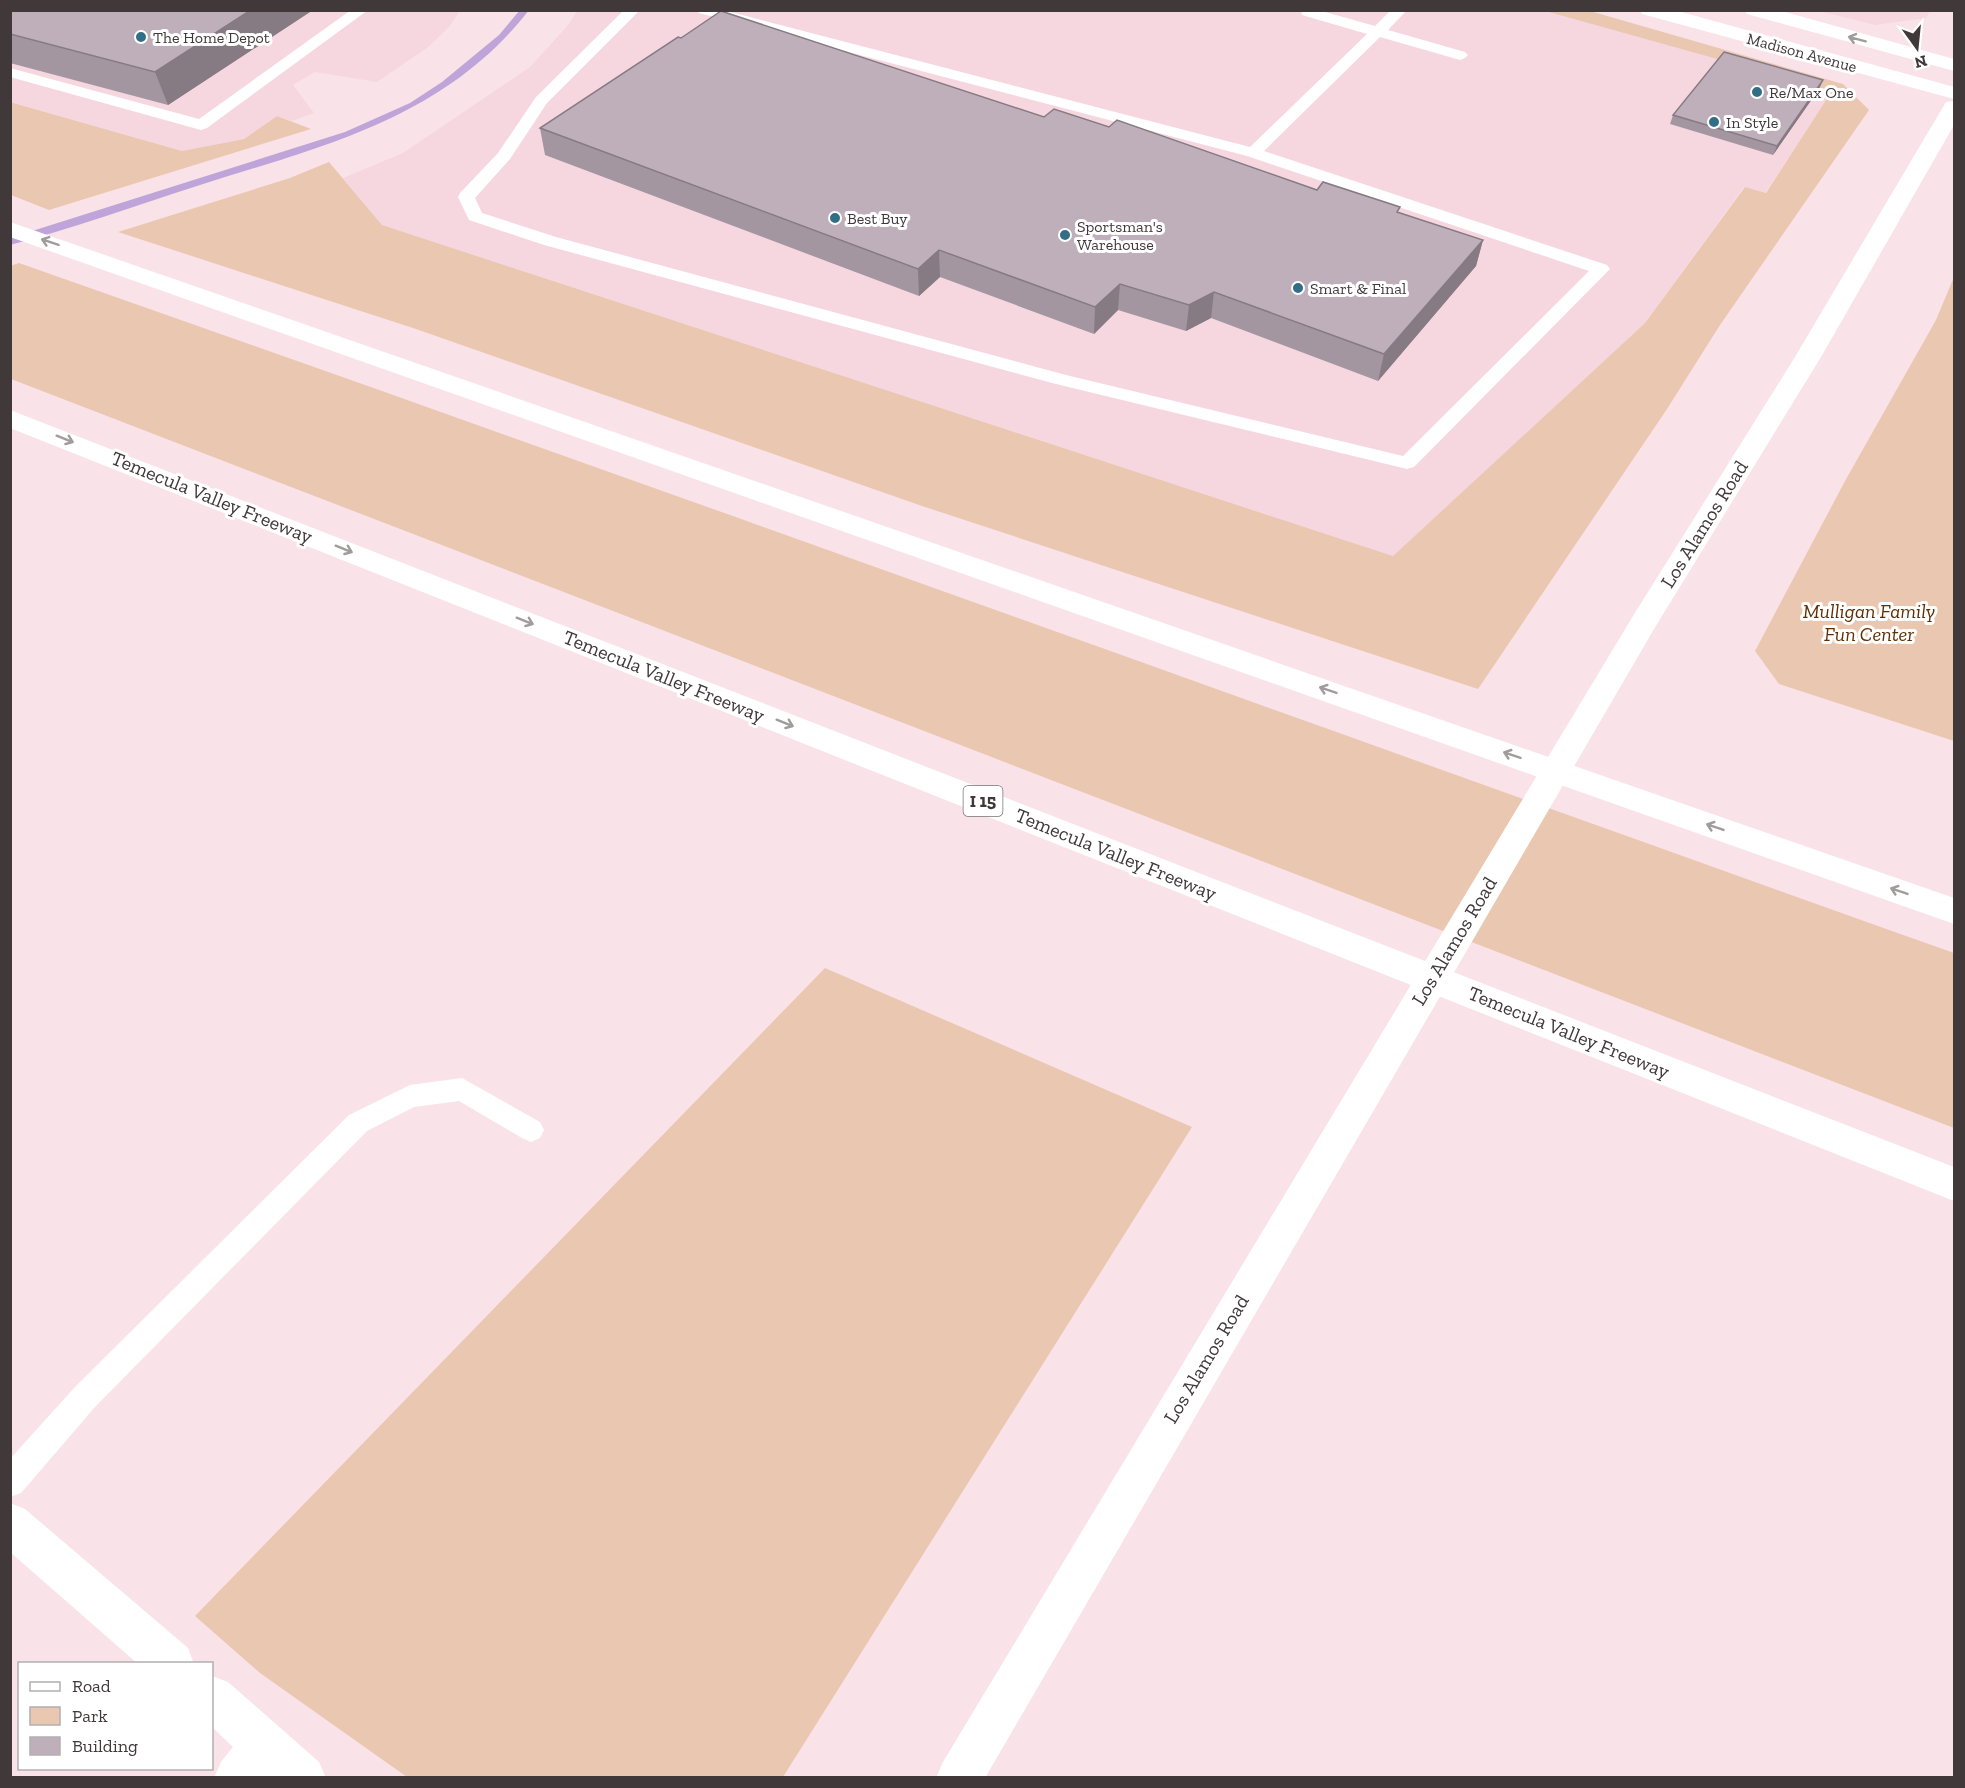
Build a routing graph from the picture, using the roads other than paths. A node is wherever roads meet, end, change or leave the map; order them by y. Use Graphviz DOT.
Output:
graph roads {
  1 [pos="361,10"];
  2 [pos="633,10"];
  3 [pos="1400,10"];
  4 [pos="1649,10"];
  5 [pos="1754,10"];
  6 [pos="708,11"];
  7 [pos="1307,12"];
  8 [pos="1377,31"];
  9 [pos="1460,55"];
  10 [pos="1954,64"];
  11 [pos="10,72"];
  12 [pos="1954,93"];
  13 [pos="1954,107"];
  14 [pos="1253,153"];
  15 [pos="10,229"];
  16 [pos="10,418"];
  17 [pos="1954,910"];
  18 [pos="531,1130"];
  19 [pos="1954,1184"];
  20 [pos="10,1482"];
  21 [pos="10,1524"];
  22 [pos="170,1662"];
  23 [pos="213,1699"];
  24 [pos="265,1744"];
  25 [pos="237,1778"];
  26 [pos="303,1778"];
  27 [pos="959,1778"];
  1 -- 11 [label="lane"];
  2 -- 14 [label="lane"];
  3 -- 8 [label="lane"];
  4 -- 12 [label="main road, Madison Avenue"];
  10 -- 5 [label="main road, Madison Avenue, one-way"];
  6 -- 14 [label="lane"];
  7 -- 8 [label="lane"];
  8 -- 9 [label="lane"];
  8 -- 14 [label="lane"];
  13 -- 27 [label="main road, Los Alamos Road"];
  17 -- 15 [label="main road, one-way"];
  16 -- 19 [label="main road, Temecula Valley Freeway / I 15, one-way"];
  18 -- 20 [label="lane"];
  21 -- 22 [label="main road"];
  23 -- 24 [label="main road"];
  24 -- 25 [label="main road"];
  24 -- 26 [label="main road"];
}
